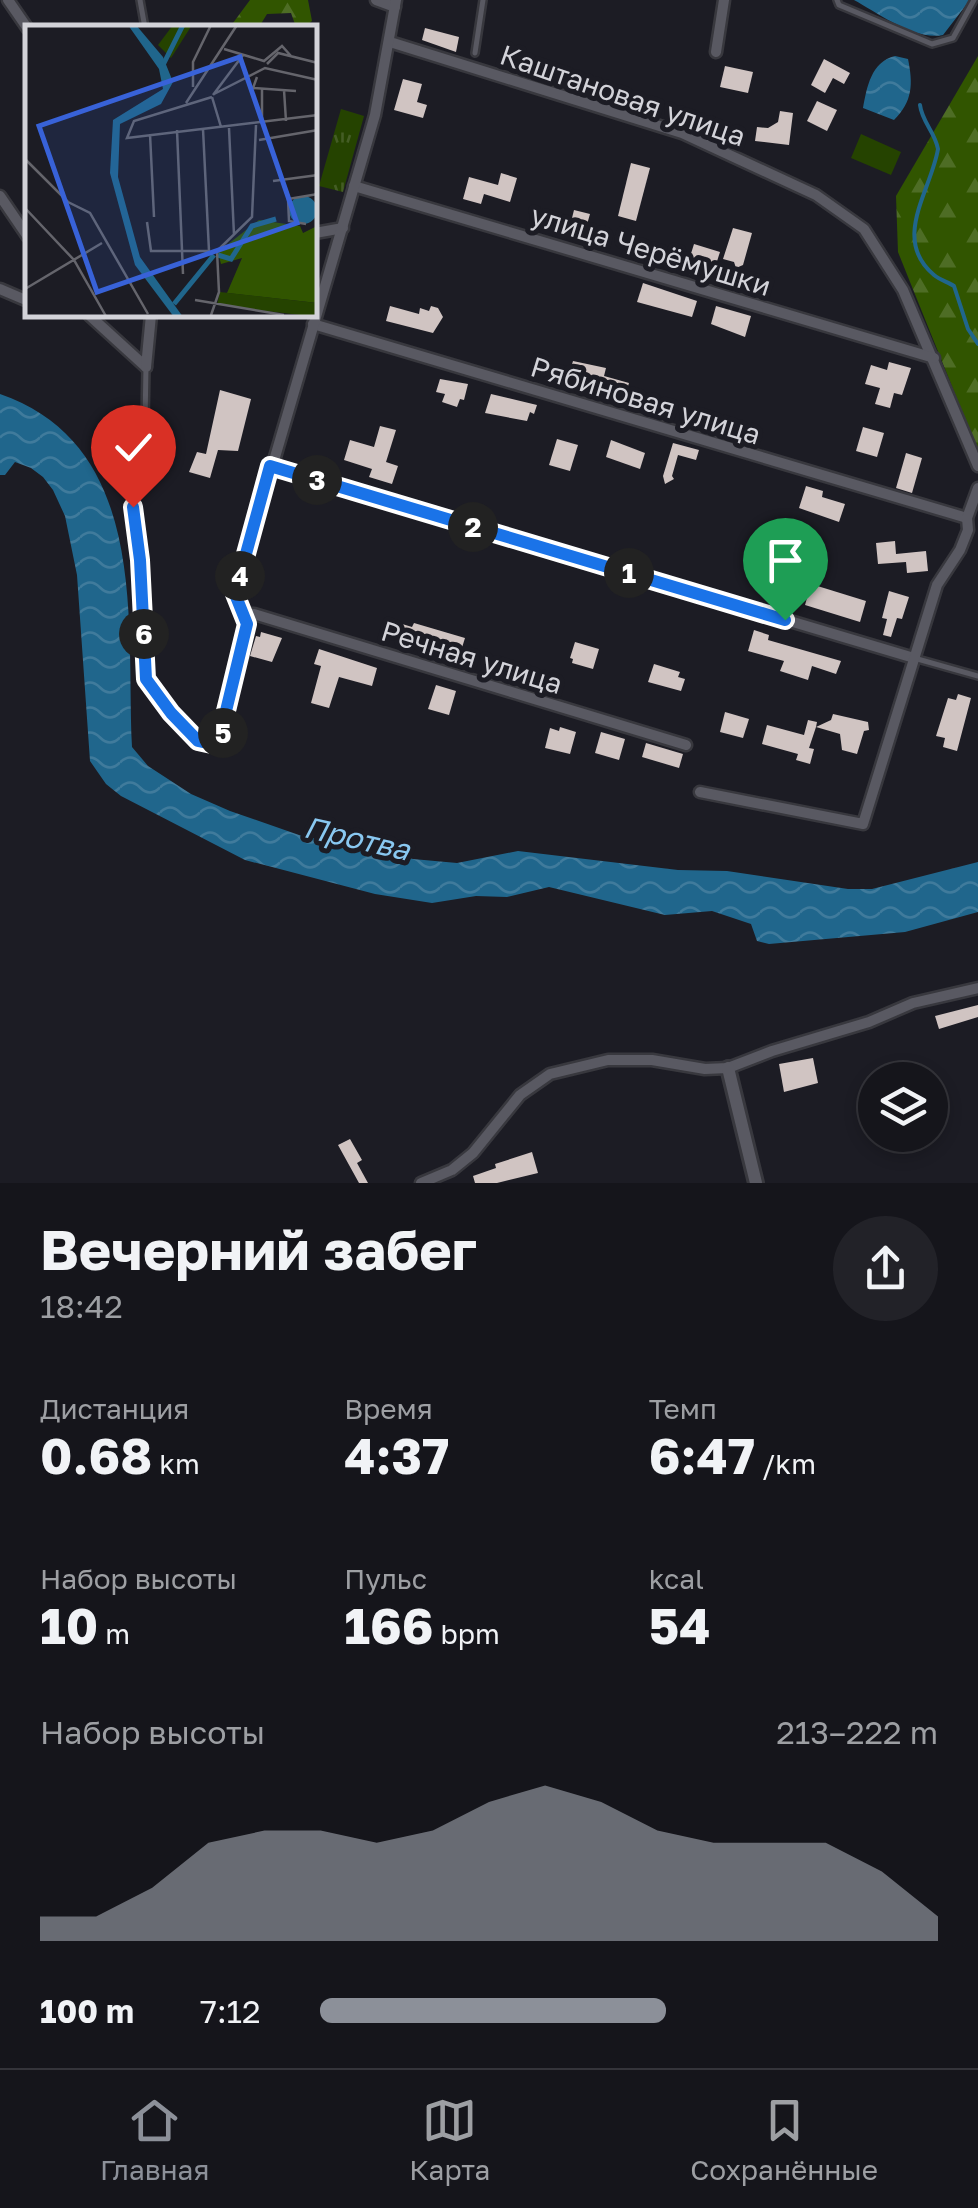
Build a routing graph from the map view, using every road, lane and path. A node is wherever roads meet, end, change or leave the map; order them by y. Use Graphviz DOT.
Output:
graph roads {
  1 [pos="8,0"];
  2 [pos="140,0"];
  3 [pos="376,0"];
  4 [pos="483,0"];
  5 [pos="724,0"];
  6 [pos="836,0"];
  7 [pos="974,0"];
  8 [pos="396,3"];
  9 [pos="26,25"];
  10 [pos="144,25"];
  11 [pos="390,42"];
  12 [pos="716,52"];
  13 [pos="474,53"];
  14 [pos="354,186"];
  15 [pos="0,196"];
  16 [pos="342,228"];
  17 [pos="318,232"];
  18 [pos="25,234"];
  19 [pos="0,289"];
  20 [pos="25,300"];
  21 [pos="318,307"];
  22 [pos="92,318"];
  23 [pos="151,318"];
  24 [pos="315,318"];
  25 [pos="313,324"];
  26 [pos="934,358"];
  27 [pos="146,368"];
  28 [pos="270,466"];
  29 [pos="978,466"];
  30 [pos="978,488"];
  31 [pos="966,518"];
  32 [pos="244,614"];
  33 [pos="914,658"];
  34 [pos="978,676"];
  35 [pos="686,745"];
  36 [pos="221,746"];
  37 [pos="700,792"];
  38 [pos="978,988"];
  39 [pos="728,1068"];
  40 [pos="421,1183"];
  41 [pos="756,1183"];
  1 -- 9 [label="street"];
  2 -- 10 [label="lane"];
  3 -- 8 [label="street"];
  4 -- 13 [label="lane"];
  5 -- 12 [label="street"];
  6 -- 7 [label="lane"];
  8 -- 11 [label="street"];
  11 -- 14 [label="street"];
  11 -- 26 [label="street, Каштановая улица"];
  14 -- 16 [label="street"];
  14 -- 26 [label="street, улица Черёмушки"];
  15 -- 18 [label="street"];
  16 -- 17 [label="street"];
  16 -- 21 [label="street"];
  19 -- 20 [label="street"];
  22 -- 27 [label="street"];
  23 -- 27 [label="street"];
  24 -- 25 [label="street"];
  25 -- 28 [label="street"];
  25 -- 31 [label="street, Рябиновая улица"];
  26 -- 29 [label="street, Каштановая улица"];
  27 -- 36 [label="lane"];
  28 -- 32 [label="street"];
  28 -- 33 [label="street"];
  30 -- 31 [label="street"];
  31 -- 33 [label="street"];
  32 -- 35 [label="street, Речная улица"];
  32 -- 36 [label="street"];
  33 -- 34 [label="lane"];
  33 -- 37 [label="street"];
  38 -- 39 [label="street"];
  39 -- 40 [label="street"];
  39 -- 41 [label="street"];
}
